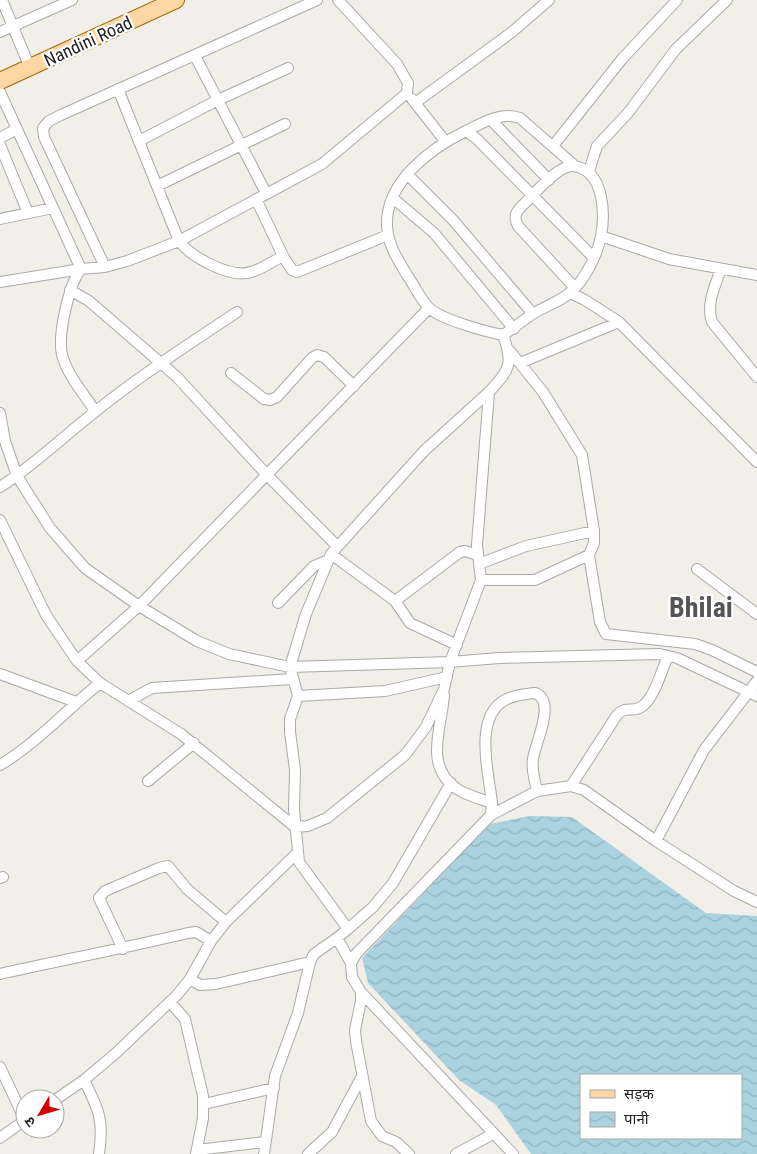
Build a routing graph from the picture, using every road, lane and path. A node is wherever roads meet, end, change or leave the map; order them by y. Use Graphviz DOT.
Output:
graph roads {
  1 [pos="2,0"];
  2 [pos="72,0"];
  3 [pos="176,0"];
  4 [pos="318,0"];
  5 [pos="338,0"];
  6 [pos="549,0"];
  7 [pos="677,0"];
  8 [pos="727,0"];
  9 [pos="13,27"];
  10 [pos="0,32"];
  11 [pos="195,56"];
  12 [pos="30,68"];
  13 [pos="288,68"];
  14 [pos="0,82"];
  15 [pos="118,89"];
  16 [pos="0,92"];
  17 [pos="407,93"];
  18 [pos="218,100"];
  19 [pos="415,103"];
  20 [pos="490,120"];
  21 [pos="285,124"];
  22 [pos="17,129"];
  23 [pos="466,131"];
  24 [pos="0,138"];
  25 [pos="139,141"];
  26 [pos="445,141"];
  27 [pos="0,144"];
  28 [pos="242,146"];
  29 [pos="553,146"];
  30 [pos="575,166"];
  31 [pos="589,171"];
  32 [pos="408,174"];
  33 [pos="549,180"];
  34 [pos="157,186"];
  35 [pos="266,193"];
  36 [pos="533,195"];
  37 [pos="256,199"];
  38 [pos="394,199"];
  39 [pos="53,208"];
  40 [pos="28,213"];
  41 [pos="0,219"];
  42 [pos="388,235"];
  43 [pos="601,236"];
  44 [pos="179,241"];
  45 [pos="283,256"];
  46 [pos="594,258"];
  47 [pos="104,267"];
  48 [pos="81,269"];
  49 [pos="721,269"];
  50 [pos="757,275"];
  51 [pos="0,282"];
  52 [pos="70,290"];
  53 [pos="572,290"];
  54 [pos="429,308"];
  55 [pos="237,312"];
  56 [pos="533,314"];
  57 [pos="618,322"];
  58 [pos="514,329"];
  59 [pos="503,335"];
  60 [pos="509,350"];
  61 [pos="160,363"];
  62 [pos="520,363"];
  63 [pos="230,373"];
  64 [pos="757,376"];
  65 [pos="354,386"];
  66 [pos="489,392"];
  67 [pos="95,411"];
  68 [pos="0,413"];
  69 [pos="757,462"];
  70 [pos="267,475"];
  71 [pos="17,476"];
  72 [pos="0,487"];
  73 [pos="0,520"];
  74 [pos="594,530"];
  75 [pos="332,553"];
  76 [pos="589,555"];
  77 [pos="479,560"];
  78 [pos="696,569"];
  79 [pos="481,580"];
  80 [pos="395,601"];
  81 [pos="278,602"];
  82 [pos="139,606"];
  83 [pos="757,614"];
  84 [pos="457,645"];
  85 [pos="668,656"];
  86 [pos="77,662"];
  87 [pos="450,662"];
  88 [pos="290,667"];
  89 [pos="757,672"];
  90 [pos="0,674"];
  91 [pos="447,677"];
  92 [pos="292,679"];
  93 [pos="757,681"];
  94 [pos="100,683"];
  95 [pos="444,689"];
  96 [pos="753,694"];
  97 [pos="298,696"];
  98 [pos="128,701"];
  99 [pos="76,702"];
  100 [pos="194,743"];
  101 [pos="0,765"];
  102 [pos="148,781"];
  103 [pos="451,783"];
  104 [pos="571,786"];
  105 [pos="537,791"];
  106 [pos="492,803"];
  107 [pos="491,814"];
  108 [pos="295,827"];
  109 [pos="656,841"];
  110 [pos="297,853"];
  111 [pos="757,902"];
  112 [pos="226,922"];
  113 [pos="348,928"];
  114 [pos="337,938"];
  115 [pos="211,941"];
  116 [pos="122,949"];
  117 [pos="310,962"];
  118 [pos="351,963"];
  119 [pos="0,974"];
  120 [pos="190,979"];
  121 [pos="361,992"];
  122 [pos="170,1002"];
  123 [pos="0,1066"];
  124 [pos="362,1076"];
  125 [pos="84,1080"];
  126 [pos="274,1088"];
  127 [pos="65,1093"];
  128 [pos="15,1098"];
  129 [pos="204,1104"];
  130 [pos="15,1127"];
  131 [pos="493,1134"];
  132 [pos="0,1138"];
  133 [pos="265,1142"];
  134 [pos="197,1152"];
  135 [pos="99,1154"];
  136 [pos="264,1154"];
  137 [pos="308,1154"];
  138 [pos="409,1154"];
  139 [pos="456,1154"];
  140 [pos="514,1154"];
  1 -- 9 [label="street"];
  2 -- 9 [label="street"];
  3 -- 12 [label="main road, Nandini Road"];
  4 -- 11 [label="street"];
  5 -- 17 [label="street"];
  6 -- 19 [label="street"];
  7 -- 29 [label="street"];
  8 -- 31 [label="street"];
  9 -- 10 [label="street"];
  9 -- 12 [label="street"];
  11 -- 15 [label="street"];
  11 -- 18 [label="street"];
  12 -- 14 [label="main road, Nandini Road"];
  13 -- 18 [label="street"];
  15 -- 25 [label="street"];
  15 -- 47 [label="street"];
  16 -- 22 [label="street"];
  17 -- 19 [label="street"];
  17 -- 35 [label="street"];
  18 -- 25 [label="street"];
  18 -- 28 [label="street"];
  19 -- 26 [label="street"];
  20 -- 23 [label="street"];
  20 -- 29 [label="street"];
  20 -- 33 [label="street"];
  21 -- 28 [label="street"];
  22 -- 24 [label="street"];
  22 -- 39 [label="street"];
  23 -- 26 [label="street"];
  23 -- 36 [label="street"];
  25 -- 34 [label="street"];
  26 -- 32 [label="street"];
  27 -- 40 [label="street"];
  28 -- 34 [label="street"];
  28 -- 35 [label="street"];
  29 -- 30 [label="street"];
  30 -- 31 [label="street"];
  30 -- 33 [label="street"];
  31 -- 43 [label="street"];
  32 -- 38 [label="street"];
  32 -- 56 [label="street"];
  33 -- 36 [label="street"];
  34 -- 44 [label="street"];
  35 -- 37 [label="street"];
  36 -- 46 [label="street"];
  36 -- 53 [label="street"];
  37 -- 44 [label="street"];
  37 -- 45 [label="street"];
  38 -- 42 [label="street"];
  38 -- 58 [label="street"];
  39 -- 40 [label="street"];
  39 -- 48 [label="street"];
  40 -- 41 [label="street"];
  42 -- 45 [label="street"];
  42 -- 54 [label="street"];
  43 -- 46 [label="street"];
  43 -- 49 [label="street"];
  44 -- 45 [label="street"];
  44 -- 47 [label="street"];
  46 -- 53 [label="street"];
  47 -- 48 [label="street"];
  48 -- 51 [label="street"];
  48 -- 52 [label="street"];
  49 -- 50 [label="street"];
  49 -- 64 [label="street"];
  52 -- 61 [label="street"];
  52 -- 67 [label="street"];
  53 -- 56 [label="street"];
  53 -- 57 [label="street"];
  54 -- 59 [label="street"];
  54 -- 65 [label="street"];
  55 -- 61 [label="street"];
  56 -- 58 [label="street"];
  57 -- 62 [label="street"];
  57 -- 69 [label="street"];
  58 -- 59 [label="street"];
  59 -- 60 [label="street"];
  60 -- 62 [label="street"];
  60 -- 66 [label="street"];
  61 -- 67 [label="street"];
  61 -- 70 [label="street"];
  62 -- 74 [label="street"];
  63 -- 65 [label="street"];
  65 -- 70 [label="street"];
  66 -- 75 [label="street"];
  66 -- 77 [label="street"];
  67 -- 71 [label="street"];
  68 -- 71 [label="street"];
  70 -- 75 [label="street"];
  70 -- 82 [label="street"];
  71 -- 72 [label="street"];
  71 -- 82 [label="street"];
  73 -- 86 [label="street"];
  74 -- 76 [label="street"];
  74 -- 77 [label="street"];
  75 -- 80 [label="street"];
  75 -- 81 [label="street"];
  75 -- 88 [label="street"];
  76 -- 79 [label="street"];
  76 -- 89 [label="street"];
  77 -- 79 [label="street"];
  77 -- 80 [label="street"];
  78 -- 83 [label="street"];
  79 -- 84 [label="street"];
  80 -- 84 [label="street"];
  82 -- 86 [label="street"];
  82 -- 88 [label="street"];
  84 -- 87 [label="street"];
  85 -- 87 [label="street"];
  85 -- 96 [label="street"];
  85 -- 104 [label="street"];
  86 -- 94 [label="street"];
  87 -- 88 [label="street"];
  87 -- 91 [label="street"];
  88 -- 92 [label="street"];
  90 -- 99 [label="street"];
  91 -- 95 [label="street"];
  91 -- 97 [label="street"];
  92 -- 97 [label="street"];
  92 -- 98 [label="street"];
  93 -- 96 [label="street"];
  94 -- 98 [label="street"];
  94 -- 99 [label="street"];
  95 -- 103 [label="street"];
  95 -- 108 [label="street"];
  96 -- 109 [label="street"];
  97 -- 108 [label="street"];
  98 -- 100 [label="street"];
  99 -- 101 [label="street"];
  100 -- 102 [label="street"];
  100 -- 108 [label="street"];
  103 -- 106 [label="street"];
  103 -- 113 [label="street"];
  104 -- 105 [label="street"];
  104 -- 109 [label="street"];
  105 -- 106 [label="street"];
  105 -- 107 [label="street"];
  106 -- 107 [label="street"];
  107 -- 118 [label="street"];
  108 -- 110 [label="street"];
  109 -- 111 [label="street"];
  110 -- 112 [label="street"];
  110 -- 113 [label="street"];
  112 -- 115 [label="street"];
  112 -- 116 [label="street"];
  113 -- 114 [label="street"];
  114 -- 117 [label="street"];
  114 -- 118 [label="street"];
  115 -- 116 [label="street"];
  115 -- 120 [label="street"];
  116 -- 119 [label="street"];
  117 -- 120 [label="street"];
  117 -- 126 [label="street"];
  118 -- 121 [label="street"];
  120 -- 122 [label="street"];
  121 -- 124 [label="street"];
  121 -- 131 [label="street"];
  122 -- 125 [label="street"];
  122 -- 129 [label="street"];
  123 -- 128 [label="street"];
  124 -- 137 [label="street"];
  124 -- 138 [label="street"];
  125 -- 127 [label="street"];
  125 -- 135 [label="street"];
  126 -- 129 [label="street"];
  126 -- 133 [label="street"];
  129 -- 134 [label="street"];
  130 -- 132 [label="street"];
  131 -- 139 [label="street"];
  131 -- 140 [label="street"];
  133 -- 134 [label="street"];
  133 -- 136 [label="street"];
}
